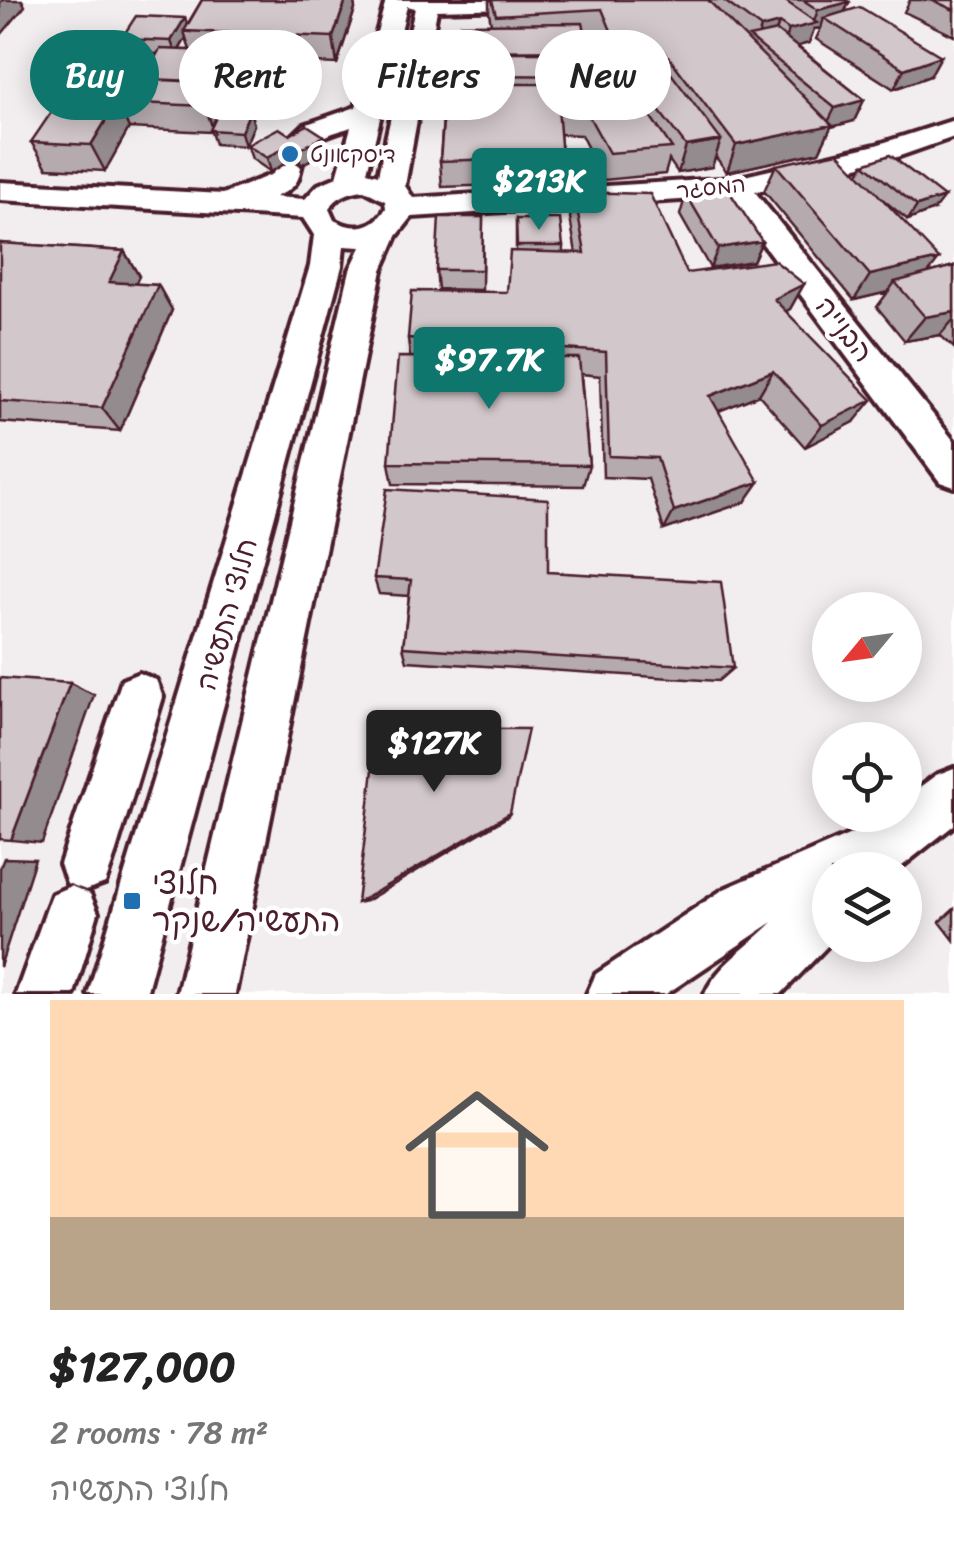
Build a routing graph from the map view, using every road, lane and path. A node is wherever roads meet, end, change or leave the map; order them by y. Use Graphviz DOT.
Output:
graph roads {
  1 [pos="397,0"];
  2 [pos="544,0"];
  3 [pos="421,1"];
  4 [pos="389,30"];
  5 [pos="343,120"];
  6 [pos="365,120"];
  7 [pos="954,128"];
  8 [pos="350,182"];
  9 [pos="736,187"];
  10 [pos="0,191"];
  11 [pos="221,204"];
  12 [pos="392,209"];
  13 [pos="322,221"];
  14 [pos="954,470"];
  15 [pos="195,722"];
  16 [pos="954,792"];
  17 [pos="160,844"];
  18 [pos="879,852"];
  19 [pos="84,871"];
  20 [pos="812,881"];
  21 [pos="812,922"];
  22 [pos="46,994"];
  23 [pos="117,994"];
  24 [pos="206,994"];
  25 [pos="616,994"];
  26 [pos="734,994"];
  1 -- 4 [label="street"];
  2 -- 3 [label="street"];
  3 -- 12 [label="street, חלוצי התעשיה"];
  5 -- 11 [label="street"];
  6 -- 8 [label="street"];
  7 -- 9 [label="street, המסגר"];
  8 -- 12 [label="street"];
  8 -- 13 [label="street"];
  9 -- 12 [label="street, המסגר"];
  9 -- 14 [label="street, הבנייה"];
  10 -- 11 [label="street"];
  11 -- 13 [label="street"];
  12 -- 13 [label="street"];
  12 -- 24 [label="street, חלוצי התעשיה"];
  13 -- 15 [label="street, חלוצי התעשיה"];
  15 -- 17 [label="street, חלוצי התעשיה"];
  15 -- 19 [label="street"];
  16 -- 18 [label="street"];
  17 -- 19 [label="street"];
  17 -- 23 [label="street, חלוצי התעשיה"];
  19 -- 22 [label="street"];
  20 -- 25 [label="street"];
  21 -- 26 [label="street"];
}
